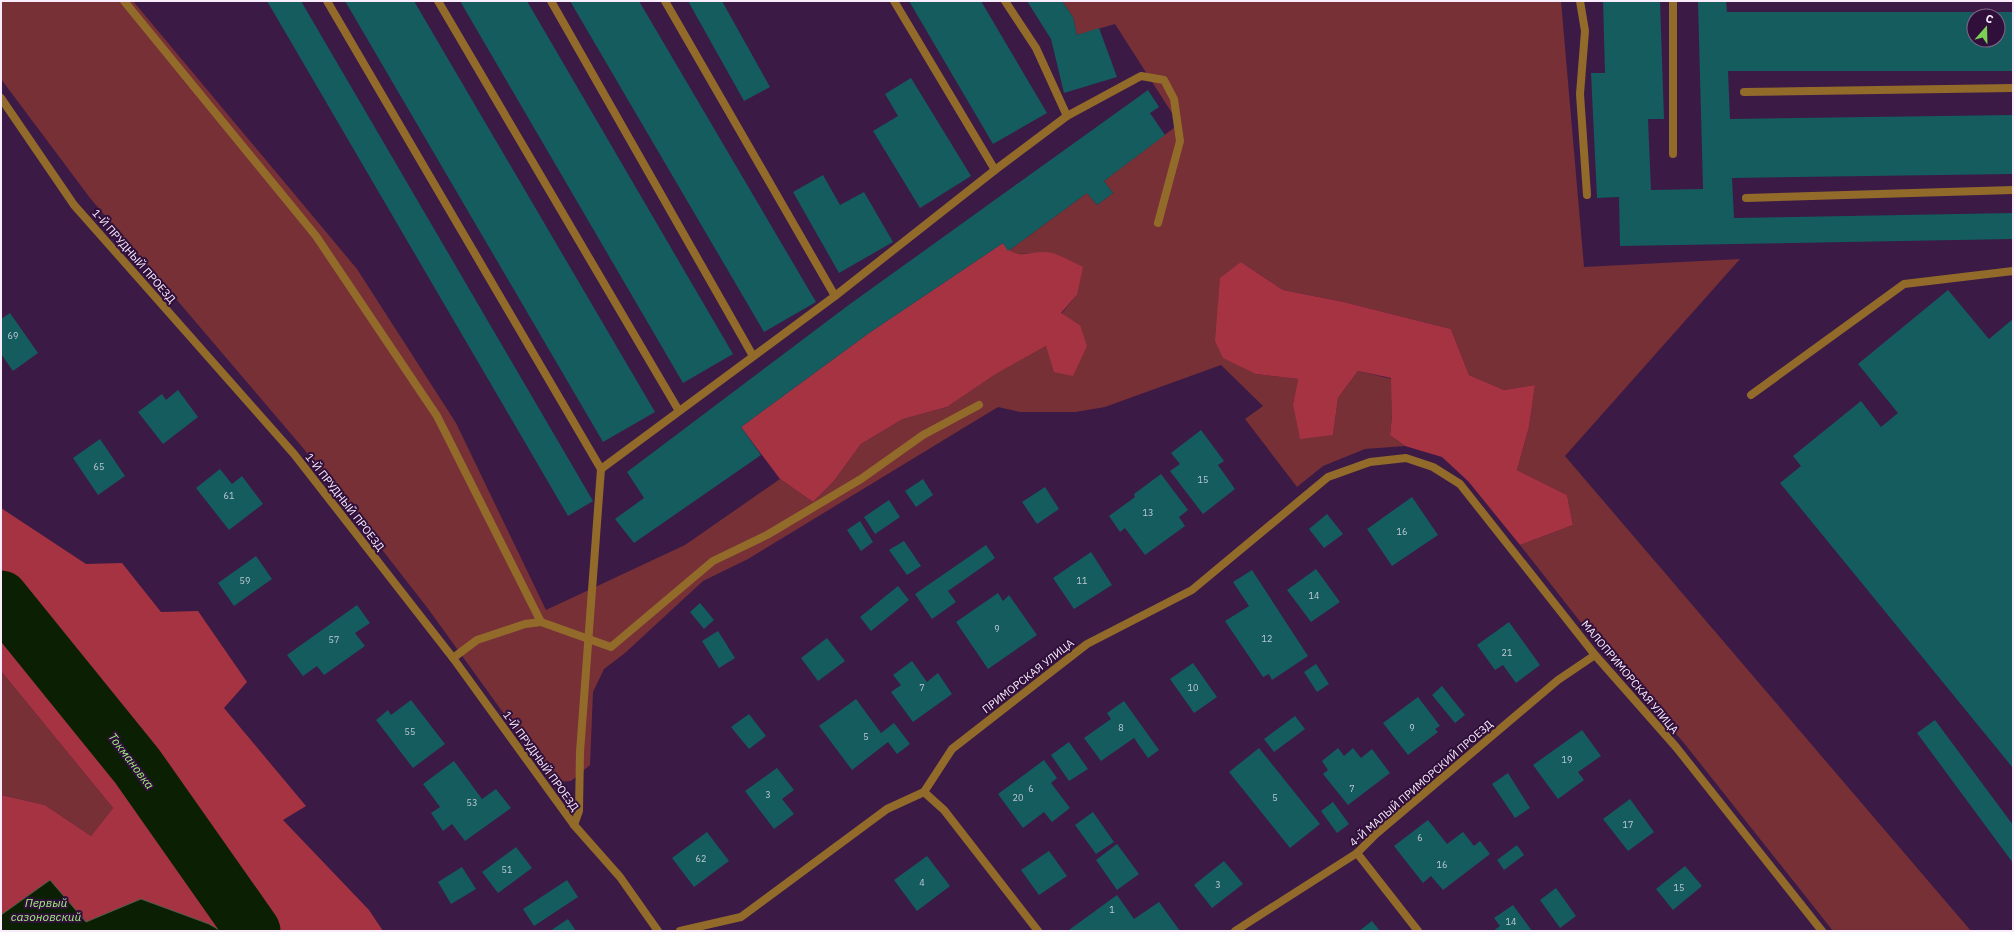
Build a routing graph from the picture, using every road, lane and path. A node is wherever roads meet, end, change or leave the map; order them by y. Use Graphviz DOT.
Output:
graph roads {
  1 [pos="124,1"];
  2 [pos="327,1"];
  3 [pos="438,1"];
  4 [pos="551,1"];
  5 [pos="665,1"];
  6 [pos="894,1"];
  7 [pos="1004,1"];
  8 [pos="1580,1"];
  9 [pos="1673,1"];
  10 [pos="2013,88"];
  11 [pos="1744,92"];
  12 [pos="1,98"];
  13 [pos="1068,116"];
  14 [pos="1673,154"];
  15 [pos="995,170"];
  16 [pos="2013,190"];
  17 [pos="1586,195"];
  18 [pos="1746,198"];
  19 [pos="1158,223"];
  20 [pos="2013,271"];
  21 [pos="835,296"];
  22 [pos="753,356"];
  23 [pos="1750,395"];
  24 [pos="979,405"];
  25 [pos="679,411"];
  26 [pos="1406,458"];
  27 [pos="601,469"];
  28 [pos="542,622"];
  29 [pos="589,640"];
  30 [pos="1595,655"];
  31 [pos="453,658"];
  32 [pos="924,792"];
  33 [pos="574,825"];
  34 [pos="1357,853"];
  35 [pos="658,931"];
  36 [pos="680,931"];
  37 [pos="1038,931"];
  38 [pos="1235,931"];
  39 [pos="1418,931"];
  40 [pos="1822,931"];
  1 -- 28 [label="street"];
  2 -- 27 [label="street"];
  3 -- 25 [label="street"];
  4 -- 22 [label="street"];
  5 -- 21 [label="street"];
  6 -- 15 [label="street"];
  7 -- 13 [label="street"];
  8 -- 17 [label="street"];
  9 -- 14 [label="street"];
  10 -- 11 [label="street"];
  12 -- 31 [label="street, 1-Й ПРУДНЫЙ ПРОЕЗД"];
  13 -- 15 [label="street"];
  13 -- 19 [label="street"];
  15 -- 21 [label="street"];
  16 -- 18 [label="street"];
  20 -- 23 [label="street"];
  21 -- 22 [label="street"];
  22 -- 25 [label="street"];
  24 -- 29 [label="street"];
  25 -- 27 [label="street"];
  26 -- 30 [label="street, МАЛОПРИМОРСКАЯ УЛИЦА"];
  26 -- 32 [label="street, ПРИМОРСКАЯ УЛИЦА"];
  27 -- 29 [label="street"];
  28 -- 29 [label="street"];
  28 -- 31 [label="street"];
  29 -- 33 [label="street"];
  30 -- 34 [label="street, 4-Й МАЛЫЙ ПРИМОРСКИЙ ПРОЕЗД"];
  30 -- 40 [label="street, МАЛОПРИМОРСКАЯ УЛИЦА"];
  31 -- 33 [label="street, 1-Й ПРУДНЫЙ ПРОЕЗД"];
  32 -- 36 [label="street"];
  32 -- 37 [label="street"];
  33 -- 35 [label="street, 1-Й ПРУДНЫЙ ПРОЕЗД"];
  34 -- 38 [label="street, 4-Й МАЛЫЙ ПРИМОРСКИЙ ПРОЕЗД"];
  34 -- 39 [label="street"];
}
